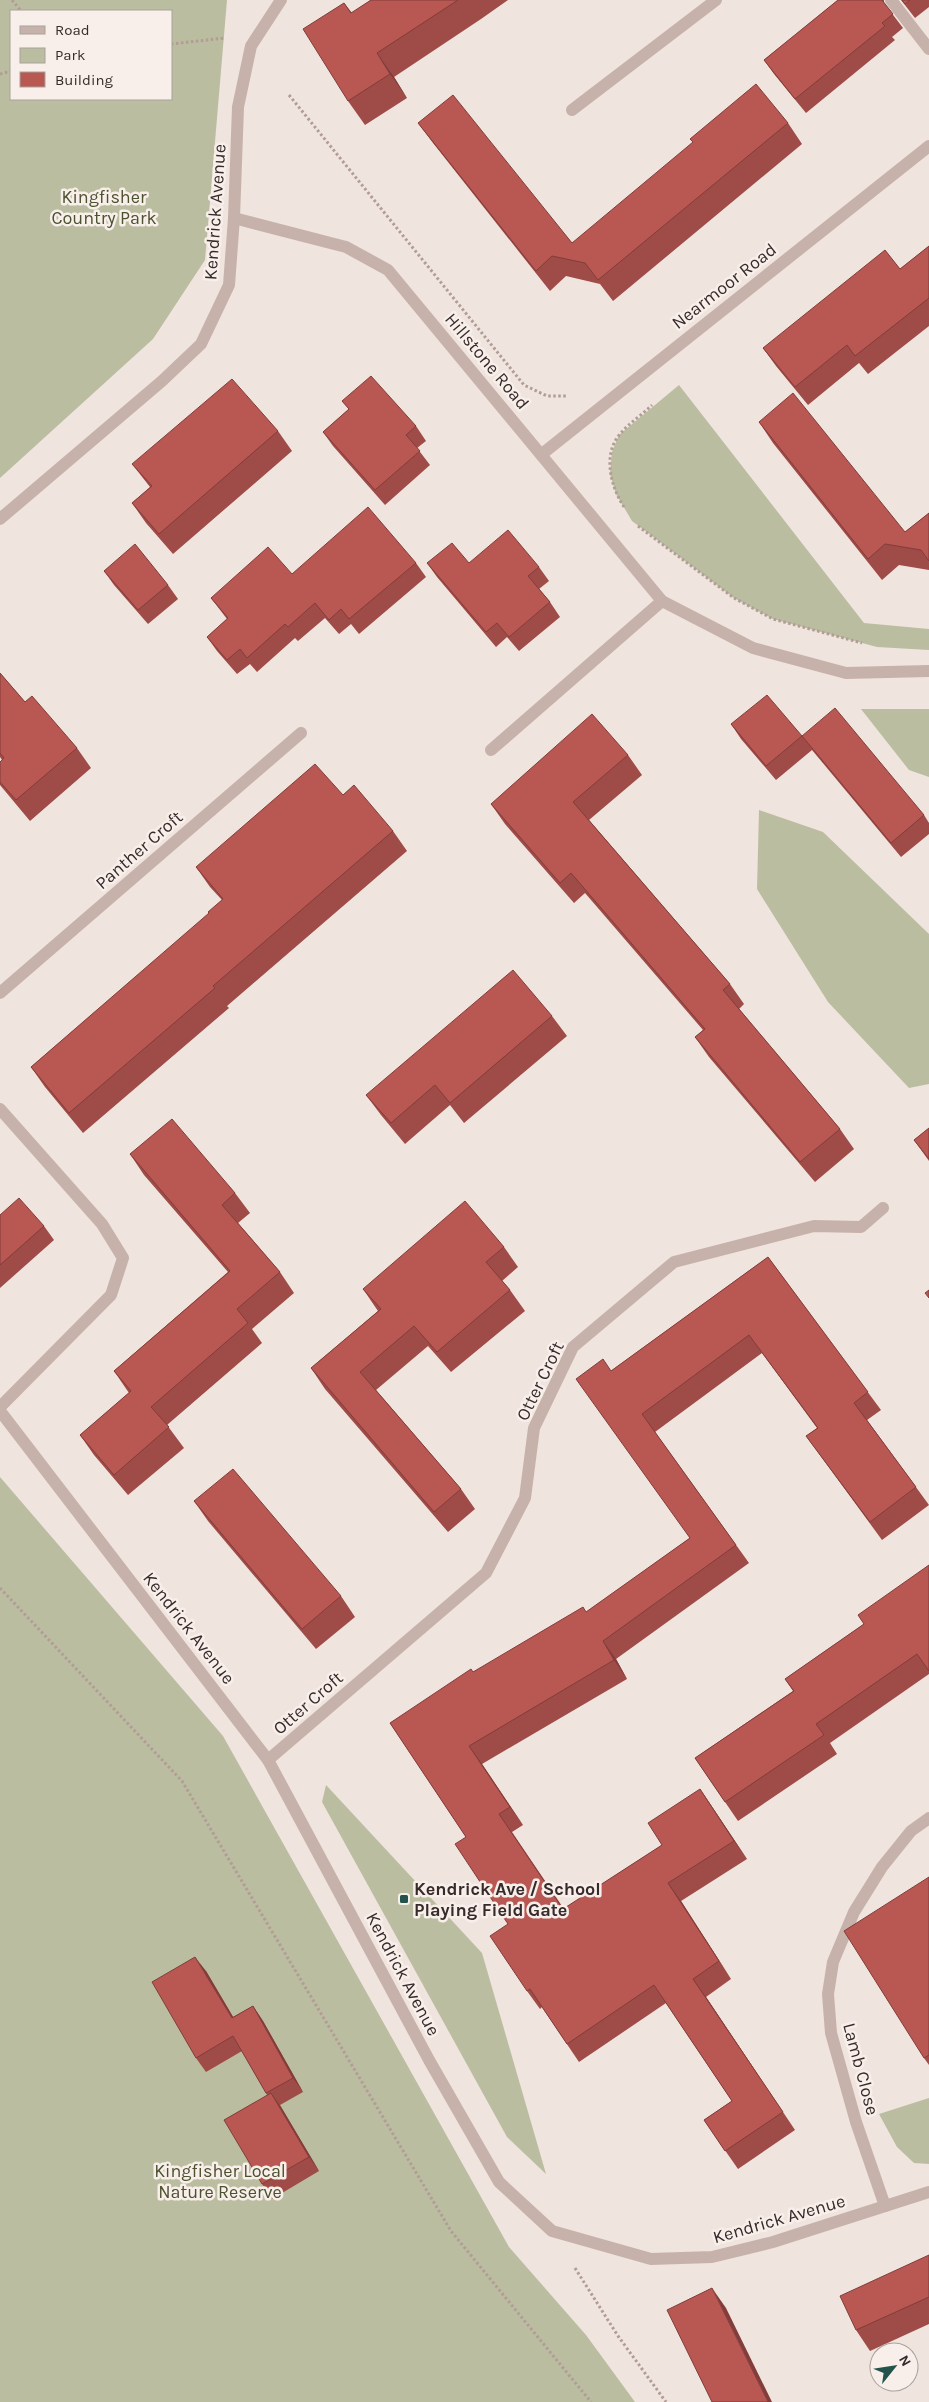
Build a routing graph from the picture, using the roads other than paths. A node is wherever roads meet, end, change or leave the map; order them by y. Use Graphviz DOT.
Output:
graph roads {
  1 [pos="281,0"];
  2 [pos="716,0"];
  3 [pos="891,0"];
  4 [pos="929,49"];
  5 [pos="572,110"];
  6 [pos="929,146"];
  7 [pos="234,218"];
  8 [pos="542,454"];
  9 [pos="0,519"];
  10 [pos="662,600"];
  11 [pos="929,671"];
  12 [pos="301,733"];
  13 [pos="491,750"];
  14 [pos="0,993"];
  15 [pos="0,1109"];
  16 [pos="883,1208"];
  17 [pos="0,1407"];
  18 [pos="0,1411"];
  19 [pos="268,1760"];
  20 [pos="929,1818"];
  21 [pos="929,2192"];
  22 [pos="885,2206"];
  1 -- 7 [label="street, Kendrick Avenue"];
  2 -- 5 [label="street"];
  3 -- 4 [label="street"];
  6 -- 8 [label="street, Nearmoor Road"];
  7 -- 8 [label="street, Hillstone Road"];
  7 -- 9 [label="street, Kendrick Avenue"];
  8 -- 10 [label="street, Hillstone Road"];
  10 -- 11 [label="street, Hillstone Road"];
  10 -- 13 [label="street"];
  12 -- 14 [label="street, Panther Croft"];
  15 -- 17 [label="street"];
  16 -- 19 [label="street, Otter Croft"];
  18 -- 19 [label="street, Kendrick Avenue"];
  19 -- 22 [label="street, Kendrick Avenue"];
  20 -- 22 [label="street, Lamb Close"];
  21 -- 22 [label="street, Kendrick Avenue"];
}
